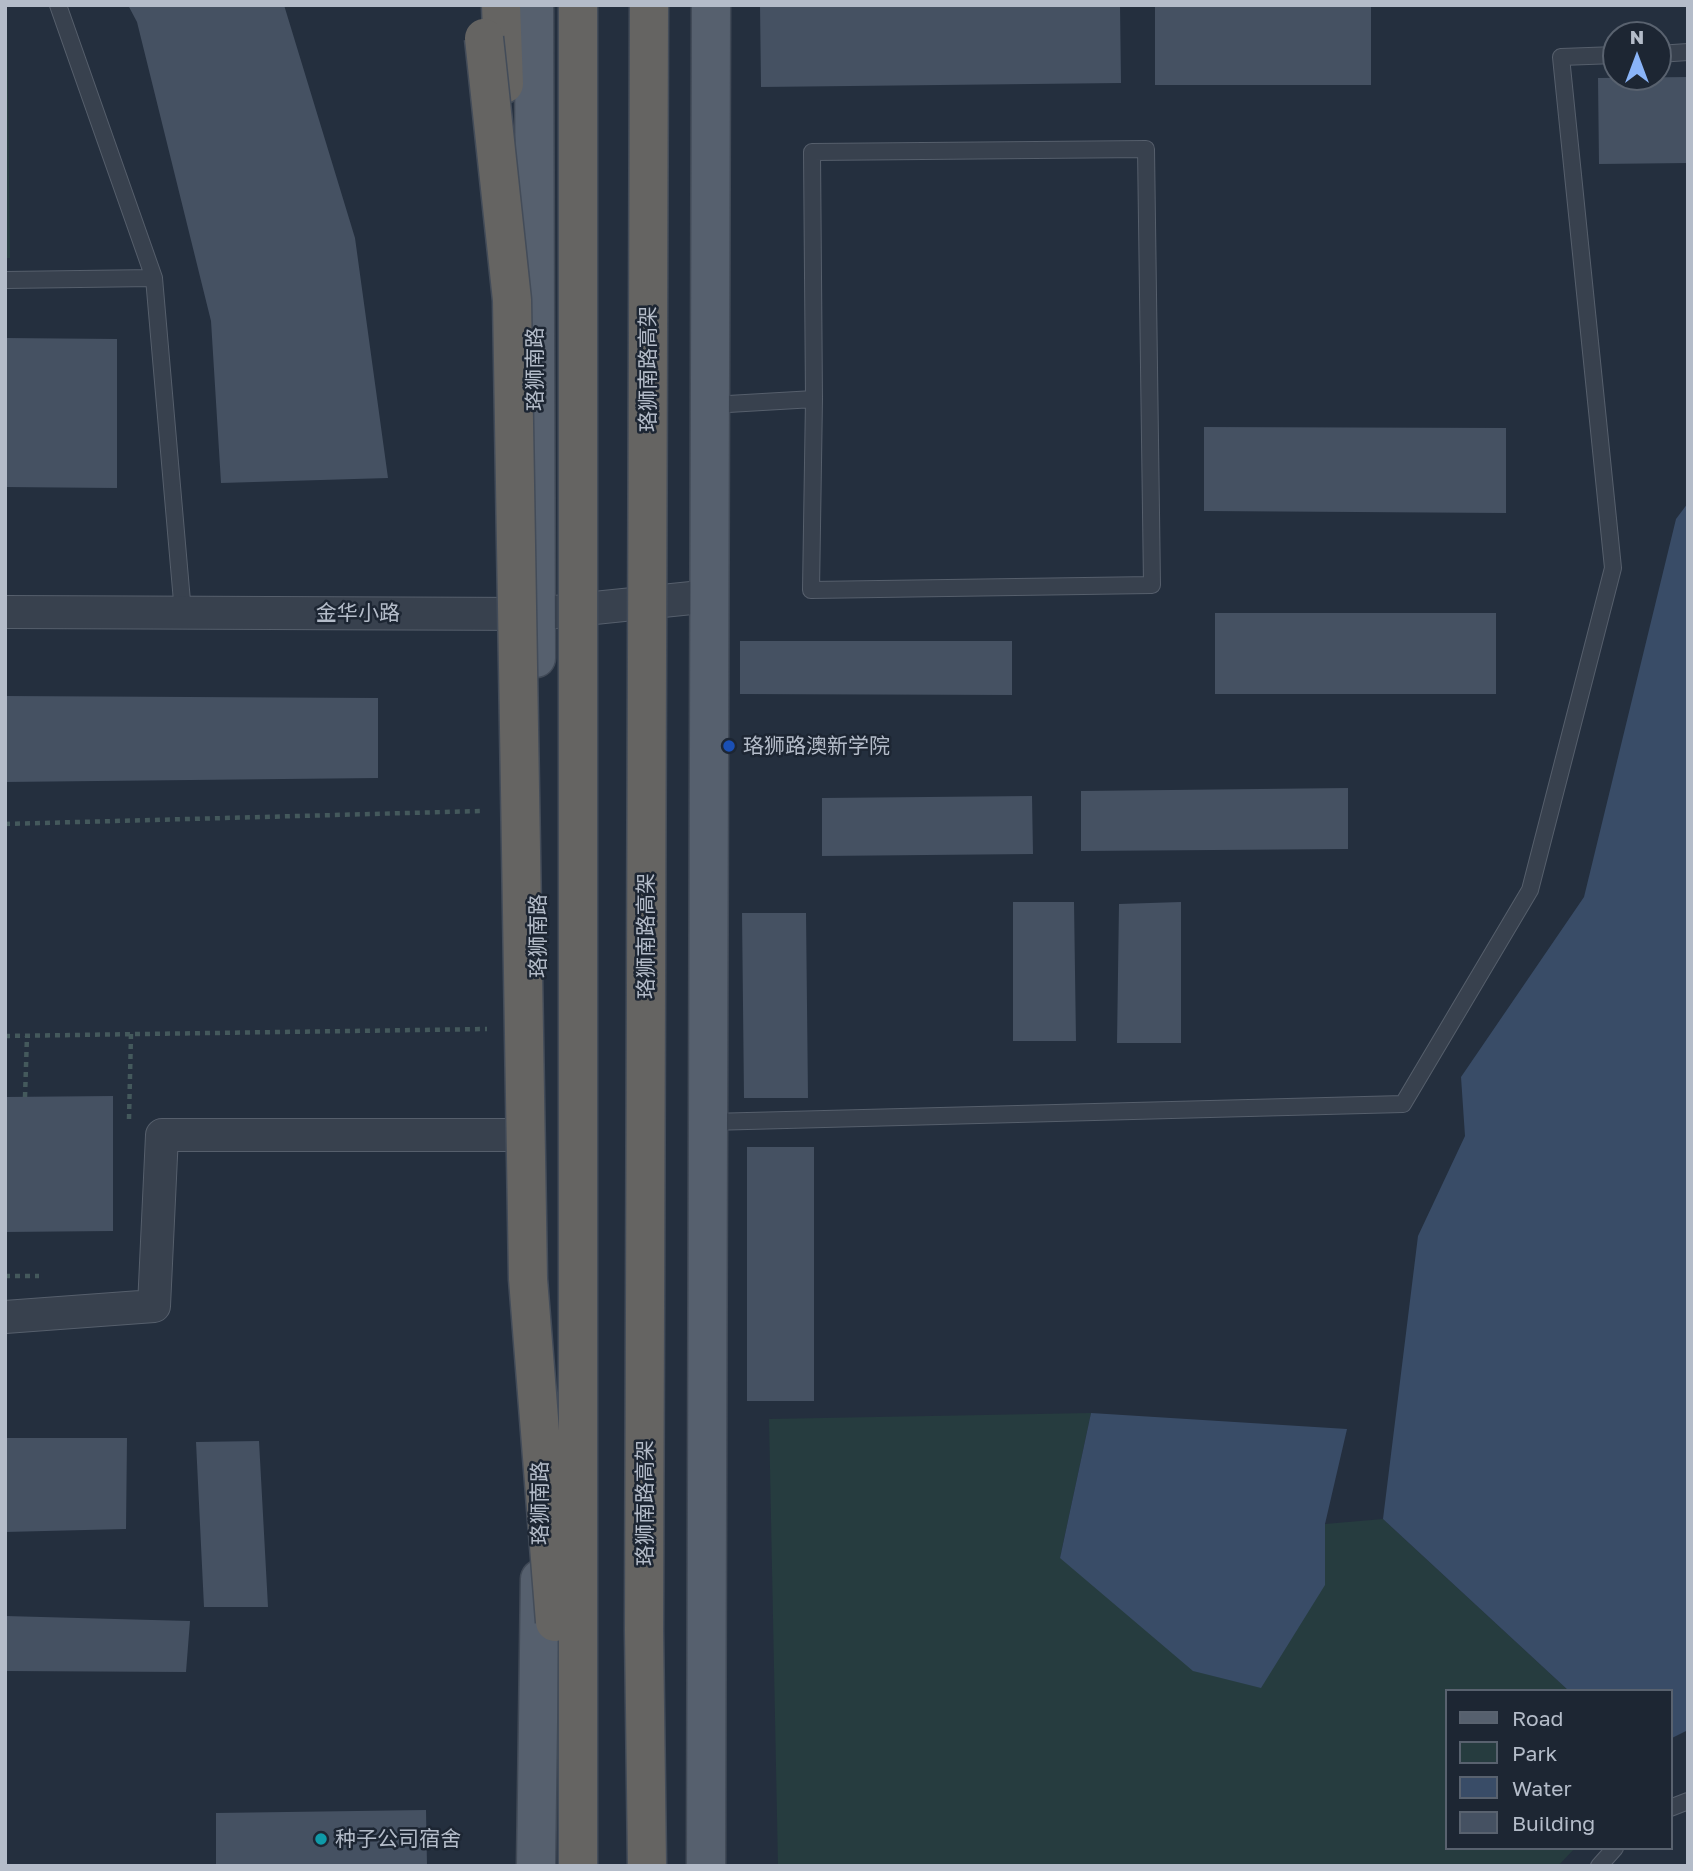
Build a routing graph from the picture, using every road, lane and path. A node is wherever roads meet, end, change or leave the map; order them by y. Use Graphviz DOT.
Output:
graph roads {
  1 [pos="58,5"];
  2 [pos="475,5"];
  3 [pos="500,5"];
  4 [pos="534,5"];
  5 [pos="578,5"];
  6 [pos="649,5"];
  7 [pos="711,5"];
  8 [pos="1602,56"];
  9 [pos="154,278"];
  10 [pos="5,280"];
  11 [pos="512,300"];
  12 [pos="814,399"];
  13 [pos="711,405"];
  14 [pos="711,596"];
  15 [pos="5,612"];
  16 [pos="183,612"];
  17 [pos="536,614"];
  18 [pos="520,810"];
  19 [pos="5,824"];
  20 [pos="493,1029"];
  21 [pos="131,1034"];
  22 [pos="5,1036"];
  23 [pos="27,1036"];
  24 [pos="25,1097"];
  25 [pos="709,1122"];
  26 [pos="129,1128"];
  27 [pos="525,1135"];
  28 [pos="5,1276"];
  29 [pos="46,1276"];
  30 [pos="5,1317"];
  31 [pos="1613,1850"];
  32 [pos="578,1862"];
  33 [pos="536,1866"];
  34 [pos="647,1866"];
  35 [pos="706,1866"];
  36 [pos="1599,1866"];
  1 -- 9 [label="lane"];
  2 -- 11 [label="highway, bridge"];
  3 -- 11 [label="highway, bridge"];
  4 -- 17 [label="main road, 珞狮南路"];
  5 -- 32 [label="highway, bridge"];
  6 -- 34 [label="highway, 珞狮南路高架, bridge"];
  7 -- 13 [label="main road"];
  8 -- 25 [label="lane"];
  9 -- 10 [label="lane"];
  9 -- 16 [label="lane"];
  11 -- 18 [label="highway, bridge"];
  12 -- 12 [label="lane"];
  12 -- 13 [label="lane"];
  13 -- 14 [label="main road"];
  14 -- 17 [label="street, 金华小路"];
  14 -- 25 [label="main road"];
  15 -- 16 [label="street, 金华小路"];
  16 -- 17 [label="street, 金华小路"];
  17 -- 33 [label="main road, 珞狮南路"];
  18 -- 19 [label="path"];
  18 -- 27 [label="highway, bridge"];
  20 -- 21 [label="path"];
  21 -- 23 [label="path"];
  21 -- 26 [label="path"];
  22 -- 23 [label="path"];
  23 -- 24 [label="path"];
  25 -- 35 [label="main road"];
  27 -- 30 [label="street"];
  27 -- 32 [label="highway, bridge"];
  28 -- 29 [label="path"];
  31 -- 36 [label="lane"];
}
